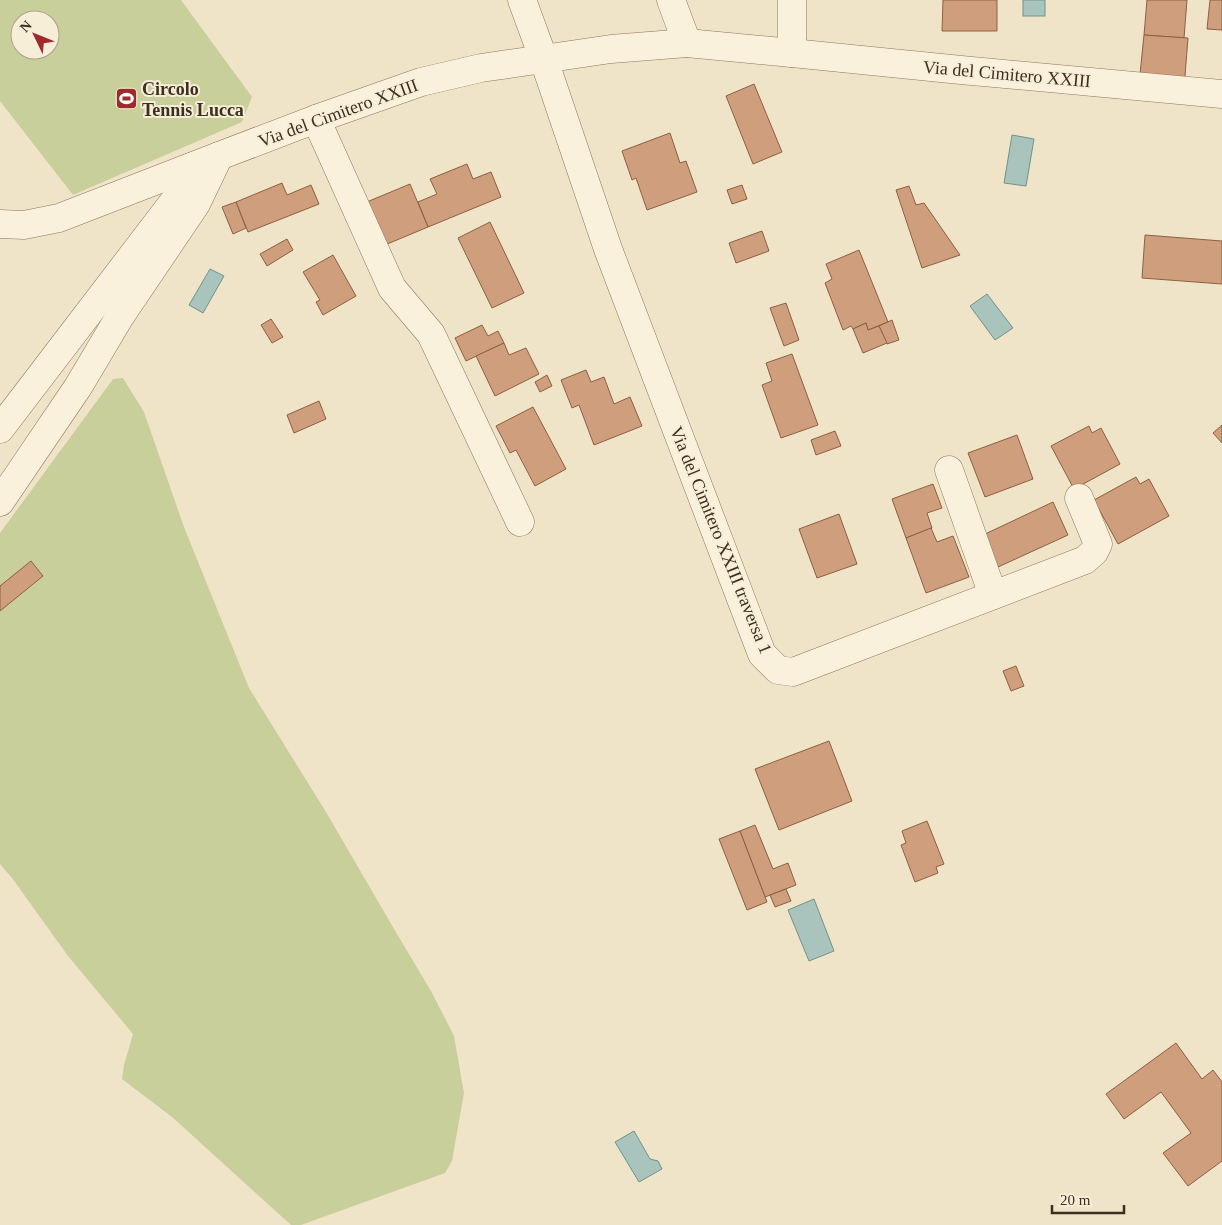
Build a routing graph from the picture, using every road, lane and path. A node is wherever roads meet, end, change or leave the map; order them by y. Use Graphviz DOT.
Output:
graph roads {
  1 [pos="522,0"];
  2 [pos="671,0"];
  3 [pos="792,0"];
  4 [pos="687,43"];
  5 [pos="792,52"];
  6 [pos="544,60"];
  7 [pos="1222,94"];
  8 [pos="316,119"];
  9 [pos="219,156"];
  10 [pos="191,167"];
  11 [pos="0,224"];
  12 [pos="0,429"];
  13 [pos="949,470"];
  14 [pos="1079,498"];
  15 [pos="0,502"];
  16 [pos="520,522"];
  17 [pos="992,595"];
  1 -- 6 [label="street, Via del Cimitero XXIII traversa 1"];
  2 -- 4 [label="street"];
  3 -- 5 [label="street"];
  4 -- 5 [label="street, Via del Cimitero XXIII"];
  4 -- 6 [label="street, Via del Cimitero XXIII"];
  5 -- 7 [label="street, Via del Cimitero XXIII"];
  6 -- 8 [label="street, Via del Cimitero XXIII"];
  6 -- 17 [label="street, Via del Cimitero XXIII traversa 1"];
  8 -- 9 [label="street, Via del Cimitero XXIII"];
  8 -- 16 [label="street"];
  9 -- 10 [label="street, Via del Cimitero XXIII"];
  9 -- 15 [label="street"];
  10 -- 11 [label="street, Via del Cimitero XXIII"];
  10 -- 12 [label="street"];
  13 -- 17 [label="street"];
  14 -- 17 [label="street, Via del Cimitero XXIII traversa 1"];
}
